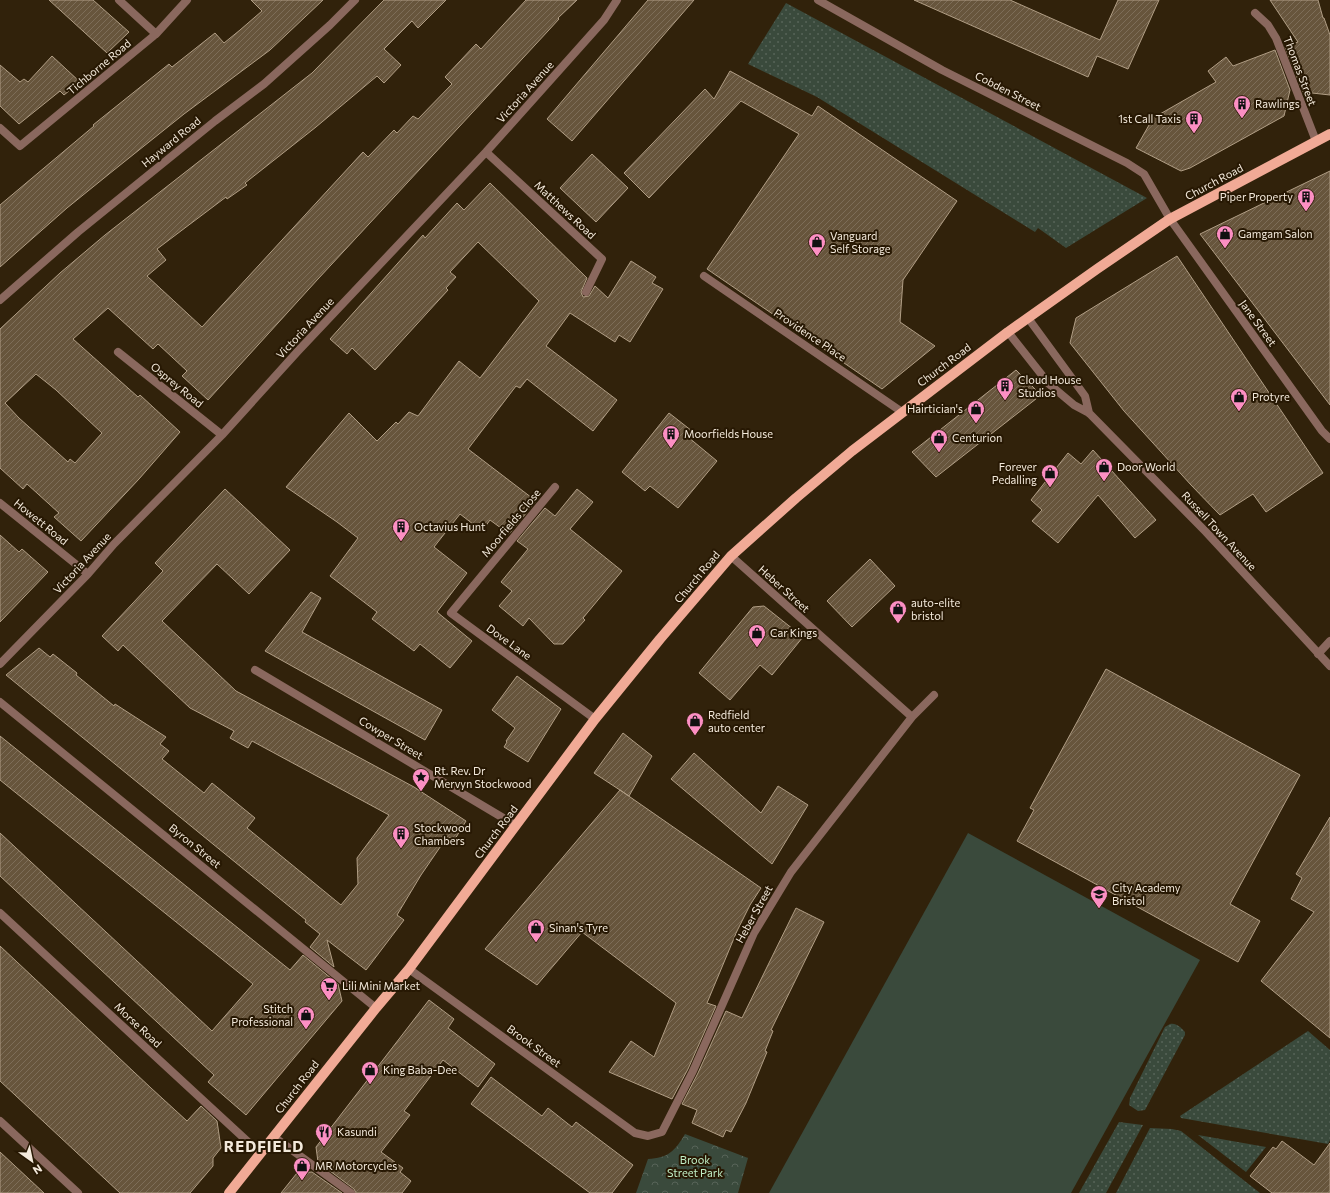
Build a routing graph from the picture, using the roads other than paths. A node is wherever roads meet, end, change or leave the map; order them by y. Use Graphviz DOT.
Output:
graph roads {
  1 [pos="119,0"];
  2 [pos="187,0"];
  3 [pos="355,0"];
  4 [pos="617,0"];
  5 [pos="818,0"];
  6 [pos="1255,13"];
  7 [pos="156,34"];
  8 [pos="0,128"];
  9 [pos="1330,134"];
  10 [pos="1316,141"];
  11 [pos="486,152"];
  12 [pos="1170,219"];
  13 [pos="704,276"];
  14 [pos="586,292"];
  15 [pos="0,300"];
  16 [pos="1028,318"];
  17 [pos="1008,332"];
  18 [pos="118,352"];
  19 [pos="902,412"];
  20 [pos="1089,413"];
  21 [pos="222,435"];
  22 [pos="1330,439"];
  23 [pos="555,487"];
  24 [pos="0,503"];
  25 [pos="731,556"];
  26 [pos="484,573"];
  27 [pos="88,574"];
  28 [pos="1330,641"];
  29 [pos="1318,654"];
  30 [pos="0,664"];
  31 [pos="1330,666"];
  32 [pos="255,670"];
  33 [pos="934,695"];
  34 [pos="0,702"];
  35 [pos="912,718"];
  36 [pos="595,719"];
  37 [pos="515,825"];
  38 [pos="0,913"];
  39 [pos="409,969"];
  40 [pos="376,1008"];
  41 [pos="0,1121"];
  42 [pos="648,1136"];
  43 [pos="274,1137"];
  44 [pos="260,1153"];
  45 [pos="78,1193"];
  46 [pos="229,1193"];
  47 [pos="351,1193"];
  1 -- 7 [label="street"];
  2 -- 7 [label="street, Tichborne Road"];
  3 -- 15 [label="street, Hayward Road"];
  4 -- 11 [label="street, Victoria Avenue"];
  5 -- 12 [label="street, Cobden Street"];
  6 -- 10 [label="street, Thomas Street"];
  7 -- 8 [label="street, Tichborne Road"];
  9 -- 10 [label="main road, Church Road"];
  10 -- 12 [label="main road, Church Road"];
  11 -- 14 [label="street, Matthews Road"];
  11 -- 21 [label="street, Victoria Avenue"];
  12 -- 16 [label="main road, Church Road"];
  12 -- 22 [label="street, Jane Street"];
  13 -- 19 [label="street, Providence Place"];
  16 -- 17 [label="main road, Church Road"];
  16 -- 20 [label="street, Russell Town Avenue"];
  17 -- 19 [label="main road, Church Road"];
  17 -- 20 [label="street, Russell Town Avenue"];
  18 -- 21 [label="street, Osprey Road"];
  19 -- 25 [label="main road, Church Road"];
  20 -- 29 [label="street, Russell Town Avenue"];
  21 -- 27 [label="street, Victoria Avenue"];
  23 -- 26 [label="street, Moorfields Close"];
  24 -- 27 [label="street, Howett Road"];
  25 -- 35 [label="street, Heber Street"];
  25 -- 36 [label="main road, Church Road"];
  26 -- 36 [label="street, Dove Lane"];
  27 -- 30 [label="street, Victoria Avenue"];
  28 -- 29 [label="street"];
  29 -- 31 [label="street, Russell Town Avenue"];
  32 -- 37 [label="street, Cowper Street"];
  33 -- 35 [label="street, Heber Street"];
  34 -- 40 [label="street, Byron Street"];
  35 -- 42 [label="street, Heber Street"];
  36 -- 37 [label="main road, Church Road"];
  37 -- 39 [label="main road, Church Road"];
  38 -- 44 [label="street, Morse Road"];
  39 -- 40 [label="main road, Church Road"];
  39 -- 42 [label="street, Brook Street"];
  40 -- 43 [label="main road, Church Road"];
  41 -- 45 [label="street"];
  43 -- 44 [label="main road, Church Road"];
  43 -- 47 [label="street"];
  44 -- 46 [label="main road, Church Road"];
}
